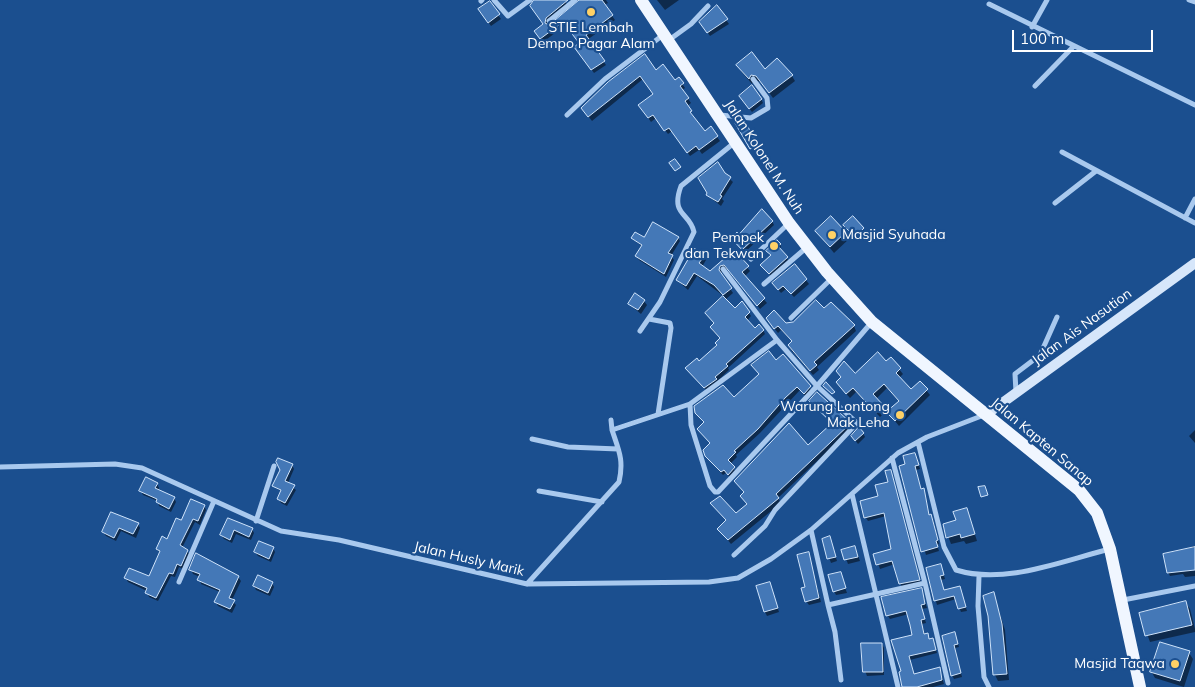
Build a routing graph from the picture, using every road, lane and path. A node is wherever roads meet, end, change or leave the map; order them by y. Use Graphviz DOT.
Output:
graph roads {
  1 [pos="494,0"];
  2 [pos="530,0"];
  3 [pos="575,0"];
  4 [pos="641,0"];
  5 [pos="1047,0"];
  6 [pos="1189,0"];
  7 [pos="1195,2"];
  8 [pos="989,4"];
  9 [pos="708,6"];
  10 [pos="549,21"];
  11 [pos="1032,27"];
  12 [pos="667,37"];
  13 [pos="1073,47"];
  14 [pos="753,79"];
  15 [pos="1035,86"];
  16 [pos="1195,105"];
  17 [pos="567,115"];
  18 [pos="719,115"];
  19 [pos="737,142"];
  20 [pos="1062,152"];
  21 [pos="1096,171"];
  22 [pos="1195,199"];
  23 [pos="1055,203"];
  24 [pos="1185,218"];
  25 [pos="789,223"];
  26 [pos="1195,223"];
  27 [pos="807,247"];
  28 [pos="750,260"];
  29 [pos="1195,263"];
  30 [pos="723,269"];
  31 [pos="832,278"];
  32 [pos="764,284"];
  33 [pos="791,318"];
  34 [pos="1057,318"];
  35 [pos="649,320"];
  36 [pos="872,322"];
  37 [pos="640,331"];
  38 [pos="777,340"];
  39 [pos="817,386"];
  40 [pos="1016,392"];
  41 [pos="690,404"];
  42 [pos="658,414"];
  43 [pos="987,414"];
  44 [pos="611,420"];
  45 [pos="612,430"];
  46 [pos="532,439"];
  47 [pos="918,442"];
  48 [pos="618,449"];
  49 [pos="892,458"];
  50 [pos="274,466"];
  51 [pos="0,467"];
  52 [pos="539,491"];
  53 [pos="852,494"];
  54 [pos="214,501"];
  55 [pos="602,502"];
  56 [pos="256,521"];
  57 [pos="811,530"];
  58 [pos="1110,548"];
  59 [pos="734,555"];
  60 [pos="980,576"];
  61 [pos="179,582"];
  62 [pos="925,583"];
  63 [pos="527,584"];
  64 [pos="1195,586"];
  65 [pos="877,595"];
  66 [pos="1122,600"];
  67 [pos="828,605"];
  68 [pos="842,680"];
  69 [pos="948,683"];
  70 [pos="898,687"];
  71 [pos="989,687"];
  72 [pos="1140,687"];
  1 -- 2 [label="street"];
  3 -- 10 [label="street"];
  4 -- 12 [label="main road, Jalan Kolonel M. Nuh"];
  5 -- 11 [label="street"];
  6 -- 7 [label="street"];
  8 -- 11 [label="street"];
  9 -- 12 [label="street"];
  11 -- 13 [label="street"];
  12 -- 17 [label="street"];
  12 -- 18 [label="main road, Jalan Kolonel M. Nuh"];
  13 -- 15 [label="street"];
  13 -- 16 [label="street"];
  14 -- 18 [label="street"];
  18 -- 19 [label="main road, Jalan Kolonel M. Nuh"];
  19 -- 25 [label="main road, Jalan Kolonel M. Nuh"];
  19 -- 35 [label="street"];
  20 -- 21 [label="street"];
  21 -- 23 [label="street"];
  21 -- 24 [label="street"];
  22 -- 24 [label="street"];
  24 -- 26 [label="street"];
  25 -- 27 [label="main road, Jalan Kolonel M. Nuh"];
  25 -- 28 [label="street"];
  27 -- 31 [label="main road, Jalan Kolonel M. Nuh"];
  27 -- 32 [label="street"];
  29 -- 40 [label="street, Jalan Ais Nasution"];
  30 -- 38 [label="street"];
  31 -- 33 [label="street"];
  31 -- 36 [label="main road, Jalan Kolonel M. Nuh"];
  34 -- 40 [label="street"];
  35 -- 37 [label="street"];
  35 -- 42 [label="street"];
  36 -- 39 [label="street"];
  36 -- 43 [label="main road, Jalan Kapten Sanap"];
  38 -- 39 [label="street"];
  38 -- 41 [label="street"];
  39 -- 41 [label="street"];
  39 -- 59 [label="street"];
  40 -- 43 [label="street, Jalan Ais Nasution"];
  41 -- 42 [label="street"];
  42 -- 45 [label="street"];
  43 -- 47 [label="street, Jalan Husly Marik"];
  43 -- 58 [label="main road, Jalan Kapten Sanap"];
  44 -- 45 [label="street"];
  45 -- 48 [label="street"];
  46 -- 48 [label="street"];
  47 -- 49 [label="street, Jalan Husly Marik"];
  47 -- 60 [label="street"];
  48 -- 55 [label="street"];
  49 -- 53 [label="street, Jalan Husly Marik"];
  49 -- 62 [label="street"];
  50 -- 56 [label="street"];
  51 -- 54 [label="street, Jalan Husly Marik"];
  52 -- 55 [label="street"];
  53 -- 57 [label="street, Jalan Husly Marik"];
  53 -- 65 [label="street"];
  54 -- 56 [label="street, Jalan Husly Marik"];
  54 -- 61 [label="street"];
  55 -- 63 [label="street"];
  56 -- 63 [label="street, Jalan Husly Marik"];
  57 -- 63 [label="street, Jalan Husly Marik"];
  57 -- 67 [label="street"];
  58 -- 60 [label="street"];
  58 -- 66 [label="main road, Jalan Kapten Sanap"];
  60 -- 71 [label="street"];
  62 -- 65 [label="street"];
  62 -- 69 [label="street"];
  64 -- 66 [label="street"];
  65 -- 67 [label="street"];
  65 -- 70 [label="street"];
  66 -- 72 [label="main road, Jalan Kapten Sanap"];
  67 -- 68 [label="street"];
}
